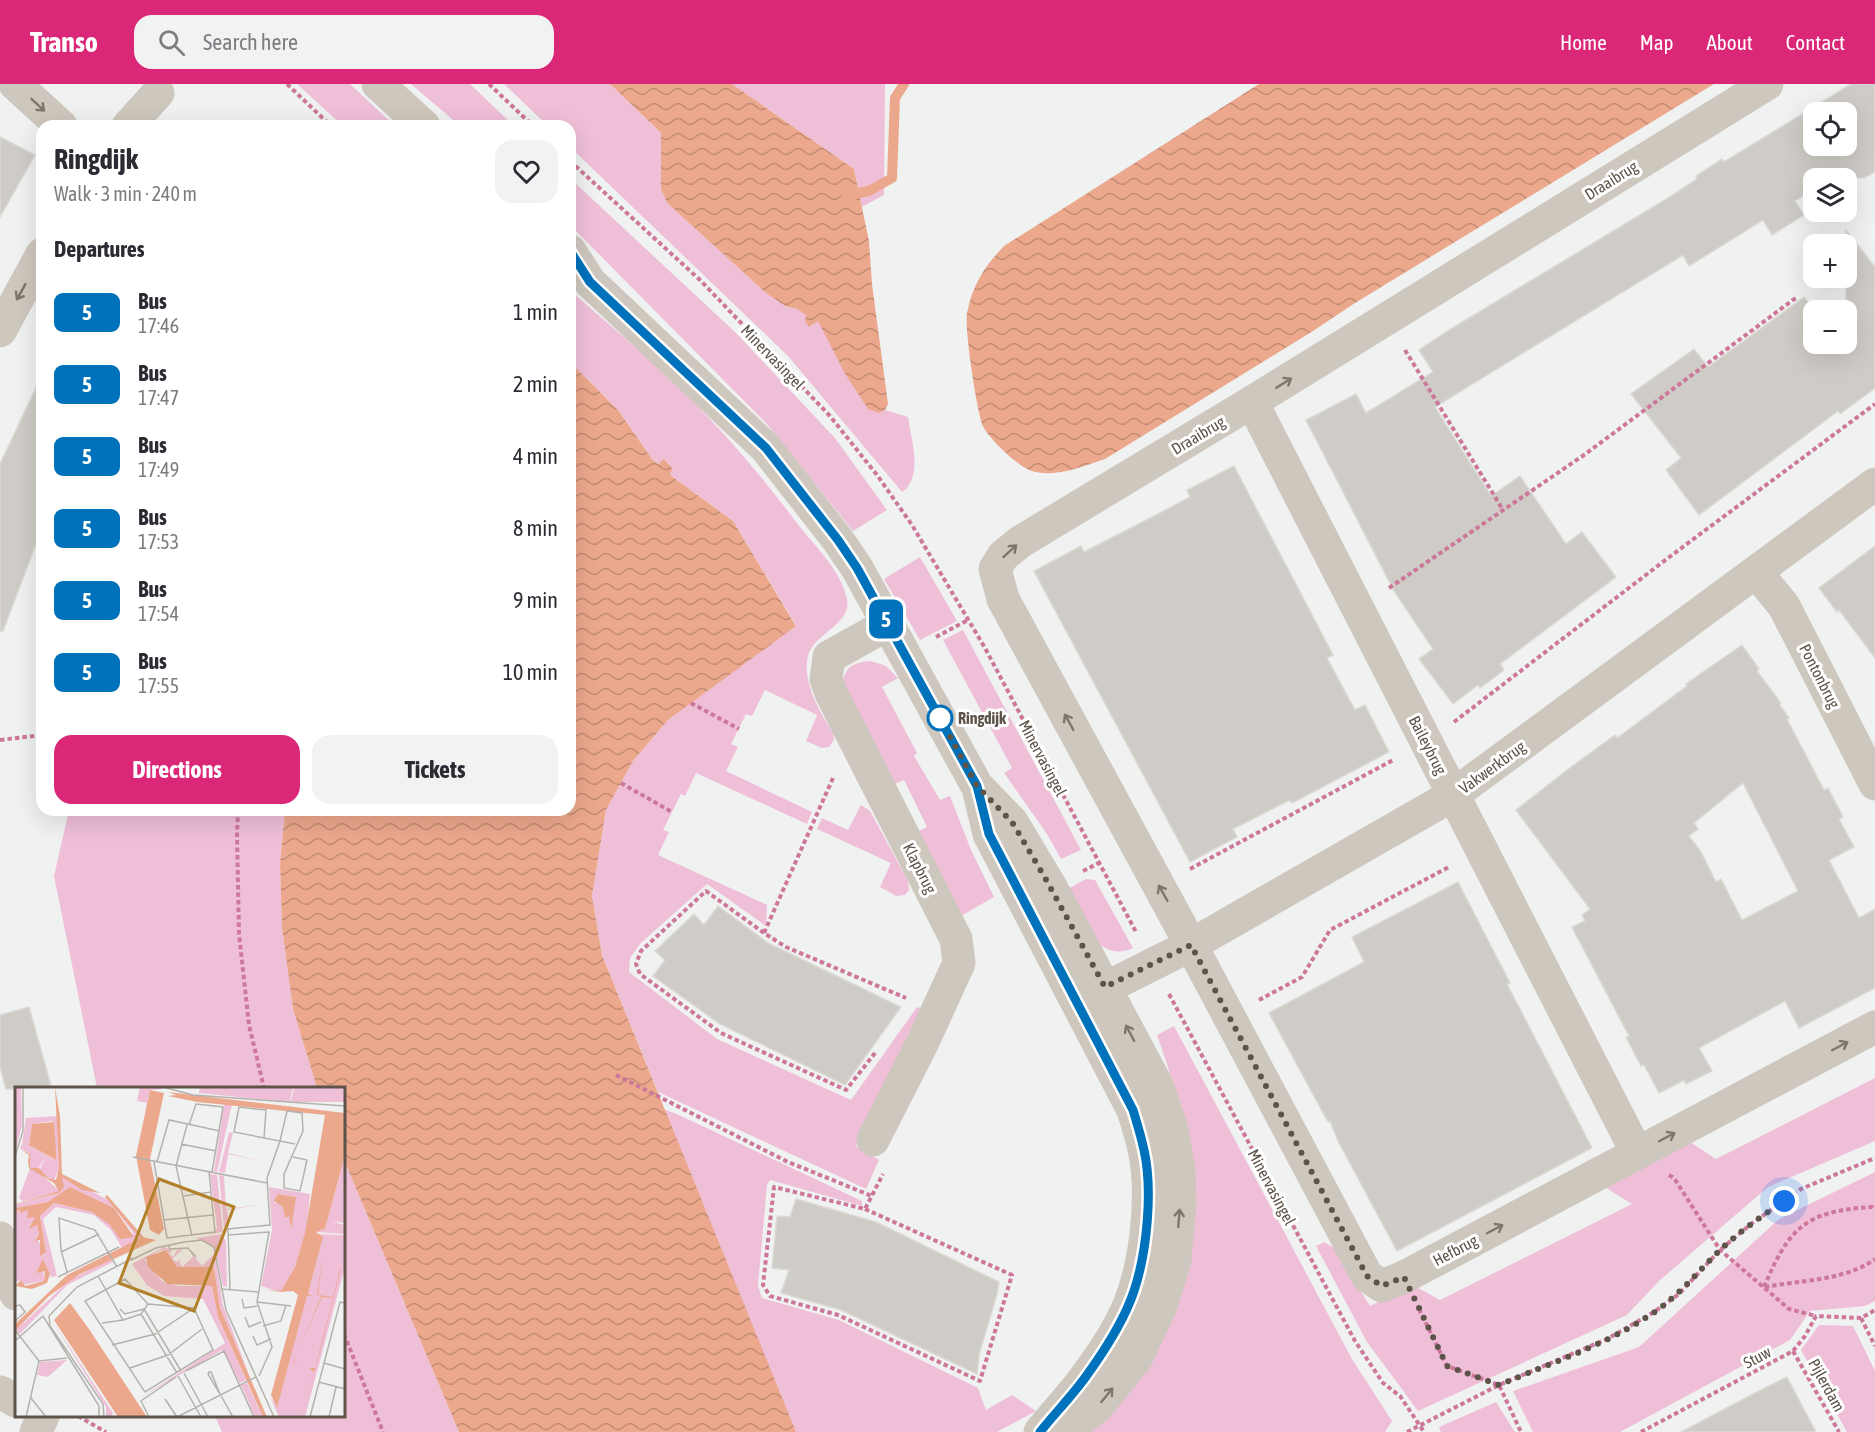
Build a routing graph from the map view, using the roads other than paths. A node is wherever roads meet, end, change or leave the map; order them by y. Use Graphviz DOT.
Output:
graph roads {
  1 [pos="15,84"];
  2 [pos="378,84"];
  3 [pos="1767,84"];
  4 [pos="158,93"];
  5 [pos="54,120"];
  6 [pos="133,120"];
  7 [pos="417,120"];
  8 [pos="36,265"];
  9 [pos="580,277"];
  10 [pos="0,331"];
  11 [pos="1252,402"];
  12 [pos="1875,484"];
  13 [pos="1757,573"];
  14 [pos="888,624"];
  15 [pos="1875,784"];
  16 [pos="1454,795"];
  17 [pos="1191,945"];
  18 [pos="1091,994"];
  19 [pos="1875,1027"];
  20 [pos="1637,1153"];
  21 [pos="879,1155"];
  22 [pos="0,1238"];
  23 [pos="15,1290"];
  24 [pos="0,1392"];
  25 [pos="15,1402"];
  26 [pos="1040,1432"];
  27 [pos="1062,1432"];
  1 -- 5 [label="street, one-way"];
  2 -- 7 [label="street"];
  11 -- 3 [label="street, Draaibrug, one-way"];
  4 -- 6 [label="street"];
  8 -- 10 [label="street, one-way"];
  9 -- 14 [label="street"];
  11 -- 16 [label="street, Baileybrug"];
  17 -- 11 [label="street, Draaibrug, one-way"];
  12 -- 13 [label="street, Vakwerkbrug"];
  13 -- 15 [label="street, Pontonbrug"];
  13 -- 16 [label="street, Vakwerkbrug"];
  14 -- 18 [label="street"];
  14 -- 21 [label="street, Klapbrug"];
  16 -- 17 [label="street, Vakwerkbrug"];
  16 -- 20 [label="street, Baileybrug"];
  17 -- 18 [label="street, Vakwerkbrug"];
  17 -- 20 [label="street, Hefbrug, one-way"];
  18 -- 26 [label="street"];
  27 -- 18 [label="street, one-way"];
  20 -- 19 [label="street, Hefbrug, one-way"];
  22 -- 23 [label="street"];
  24 -- 25 [label="street"];
}
